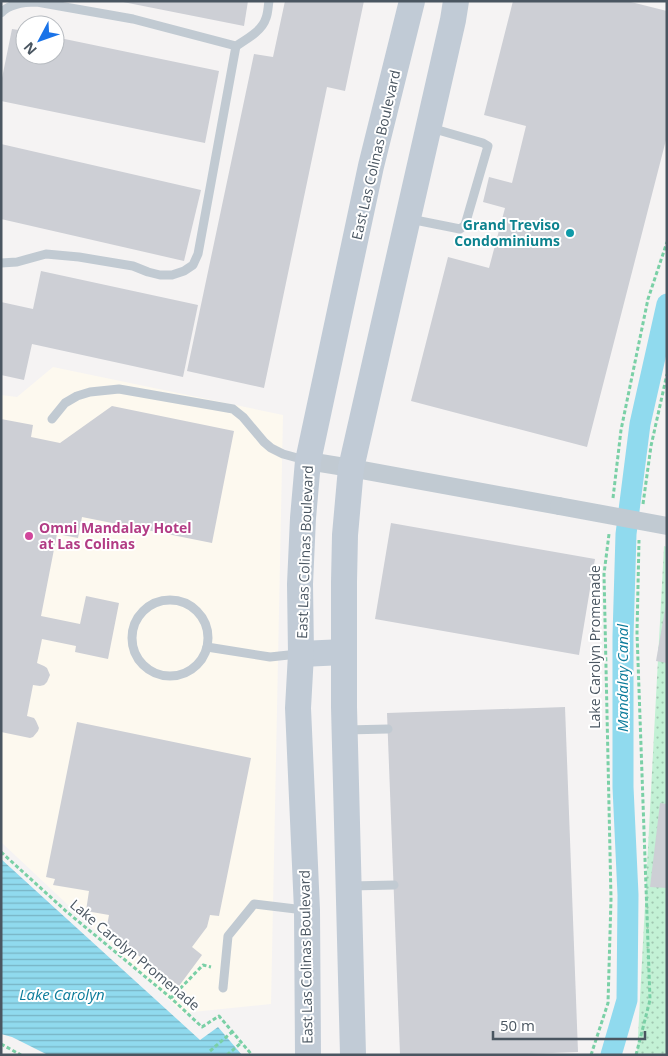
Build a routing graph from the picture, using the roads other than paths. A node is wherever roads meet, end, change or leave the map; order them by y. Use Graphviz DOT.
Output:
graph roads {
  1 [pos="269,1"];
  2 [pos="412,1"];
  3 [pos="456,1"];
  4 [pos="1,13"];
  5 [pos="236,46"];
  6 [pos="428,127"];
  7 [pos="407,219"];
  8 [pos="1,263"];
  9 [pos="52,419"];
  10 [pos="308,461"];
  11 [pos="351,468"];
  12 [pos="667,526"];
  13 [pos="207,647"];
  14 [pos="344,652"];
  15 [pos="301,654"];
  16 [pos="388,728"];
  17 [pos="345,730"];
  18 [pos="394,885"];
  19 [pos="349,886"];
  20 [pos="307,910"];
  21 [pos="223,988"];
  22 [pos="308,1055"];
  23 [pos="354,1055"];
  1 -- 5 [label="lane"];
  2 -- 10 [label="main road, East Las Colinas Boulevard"];
  3 -- 6 [label="main road"];
  4 -- 5 [label="lane"];
  5 -- 8 [label="lane"];
  6 -- 7 [label="main road"];
  6 -- 7 [label="lane"];
  7 -- 11 [label="main road"];
  9 -- 10 [label="lane"];
  10 -- 11 [label="street"];
  10 -- 15 [label="main road, East Las Colinas Boulevard"];
  11 -- 12 [label="street, bridge"];
  11 -- 14 [label="main road"];
  13 -- 13 [label="lane"];
  13 -- 15 [label="lane"];
  14 -- 15 [label="main road"];
  14 -- 17 [label="main road"];
  15 -- 20 [label="main road, East Las Colinas Boulevard"];
  16 -- 17 [label="lane"];
  17 -- 19 [label="main road"];
  18 -- 19 [label="lane"];
  19 -- 23 [label="main road"];
  20 -- 21 [label="lane"];
  20 -- 22 [label="main road, East Las Colinas Boulevard"];
}
